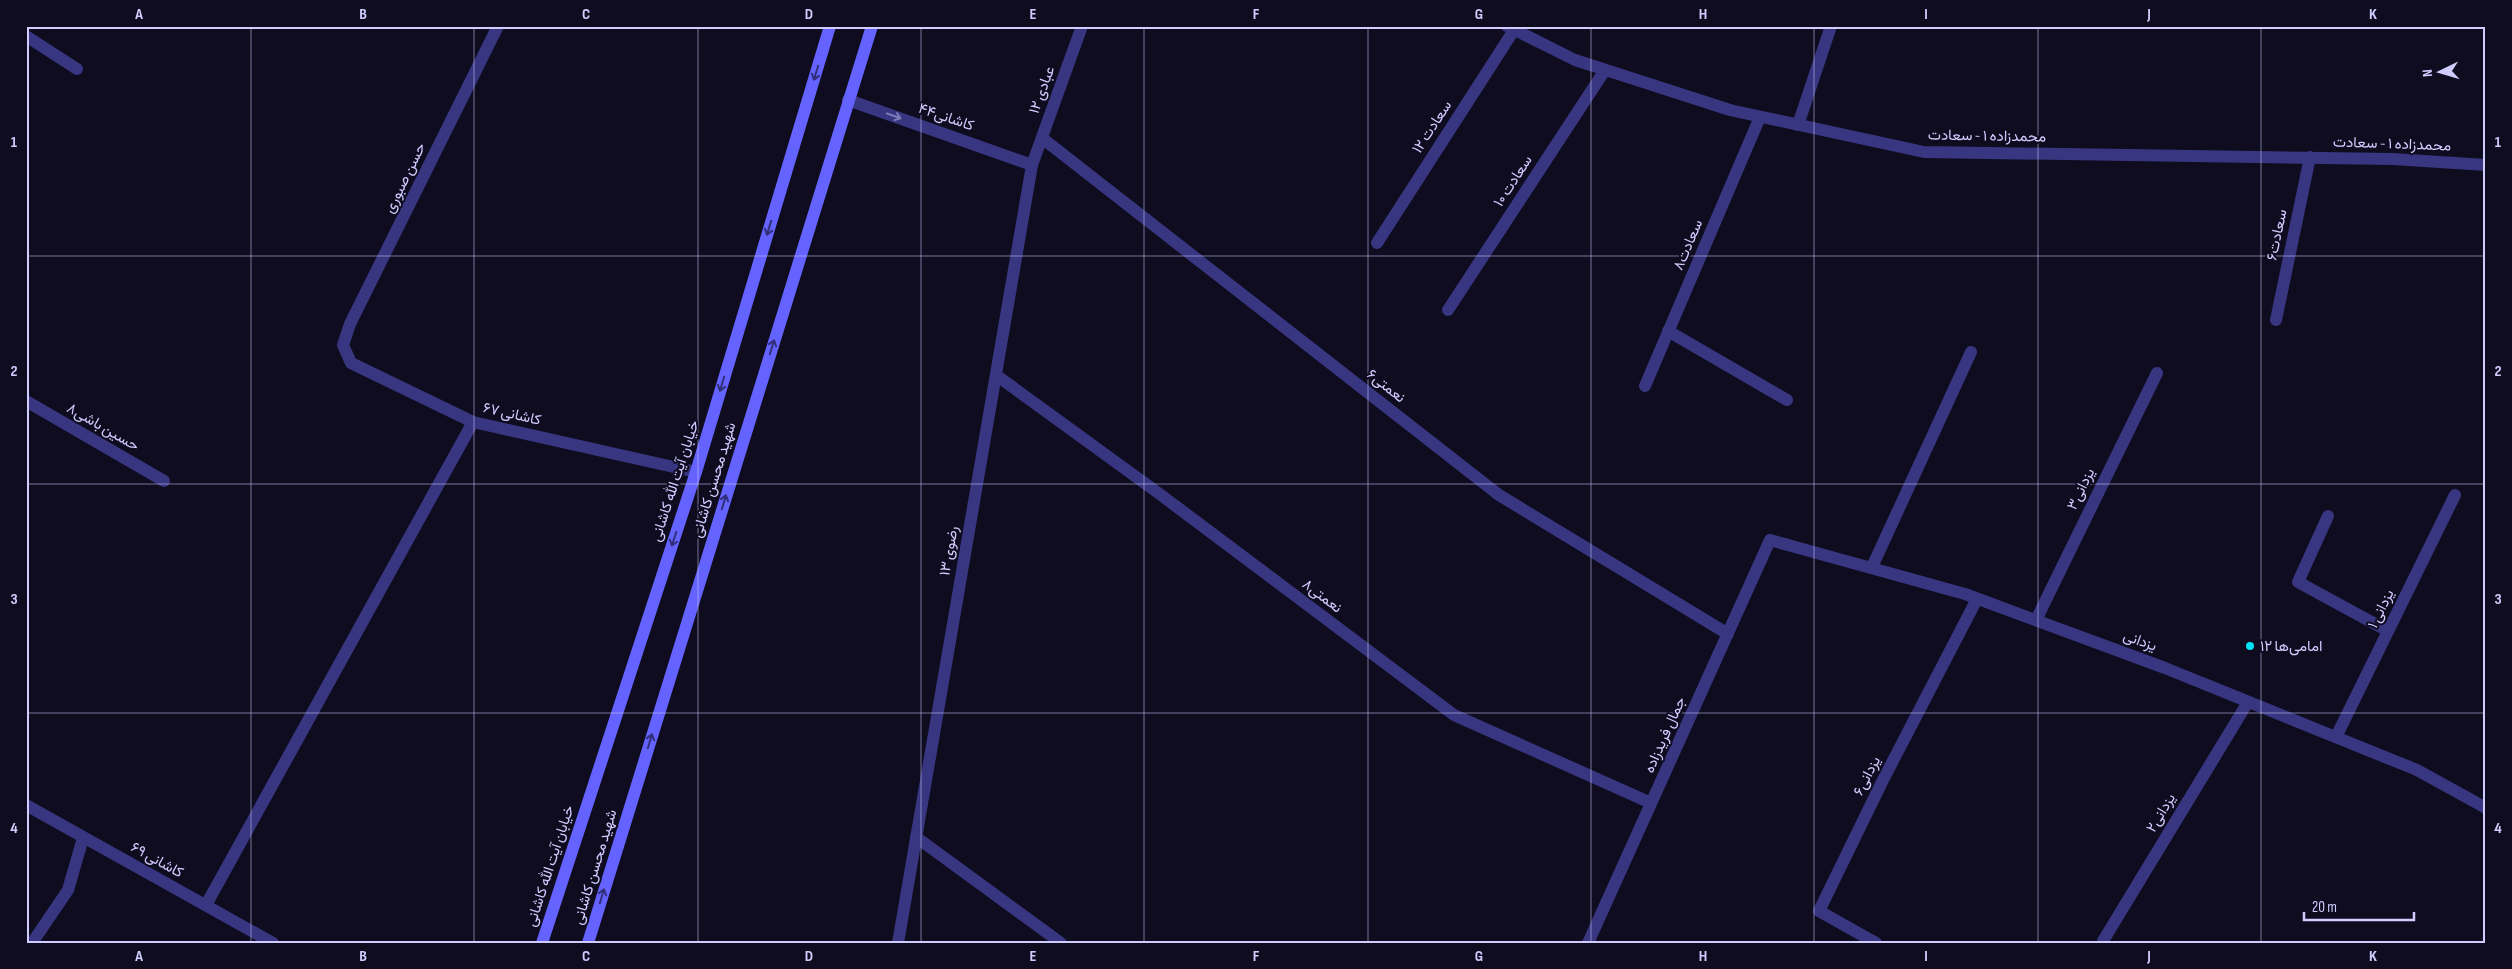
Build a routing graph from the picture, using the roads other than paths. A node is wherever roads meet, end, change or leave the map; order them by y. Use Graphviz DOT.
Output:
graph roads {
  1 [pos="498,26"];
  2 [pos="830,26"];
  3 [pos="872,26"];
  4 [pos="1082,26"];
  5 [pos="1832,26"];
  6 [pos="1511,28"];
  7 [pos="26,36"];
  8 [pos="76,69"];
  9 [pos="1605,70"];
  10 [pos="848,100"];
  11 [pos="1760,117"];
  12 [pos="1798,125"];
  13 [pos="1042,138"];
  14 [pos="2310,157"];
  15 [pos="1032,165"];
  16 [pos="2486,165"];
  17 [pos="1377,243"];
  18 [pos="1448,310"];
  19 [pos="2276,320"];
  20 [pos="1668,331"];
  21 [pos="343,345"];
  22 [pos="1970,352"];
  23 [pos="2157,373"];
  24 [pos="996,375"];
  25 [pos="1645,386"];
  26 [pos="1787,400"];
  27 [pos="26,401"];
  28 [pos="473,422"];
  29 [pos="696,472"];
  30 [pos="164,481"];
  31 [pos="2455,495"];
  32 [pos="2328,516"];
  33 [pos="1770,540"];
  34 [pos="1872,567"];
  35 [pos="1978,599"];
  36 [pos="2036,620"];
  37 [pos="2388,631"];
  38 [pos="1728,634"];
  39 [pos="2248,702"];
  40 [pos="2336,737"];
  41 [pos="1651,803"];
  42 [pos="26,805"];
  43 [pos="2486,808"];
  44 [pos="916,837"];
  45 [pos="83,838"];
  46 [pos="206,906"];
  47 [pos="2103,941"];
  48 [pos="32,943"];
  49 [pos="273,943"];
  50 [pos="542,943"];
  51 [pos="588,943"];
  52 [pos="898,943"];
  53 [pos="1061,943"];
  54 [pos="1588,943"];
  55 [pos="1876,943"];
  1 -- 21 [label="street, حسن صبوری"];
  2 -- 29 [label="main road, خیابان آیت الله کاشانی, one-way"];
  3 -- 10 [label="main road, شهید محسن کاشانی"];
  4 -- 13 [label="street, عبادی ۱۲"];
  5 -- 12 [label="street"];
  6 -- 9 [label="street, محمدزاده ۱ - سعادت"];
  6 -- 17 [label="street, سعادت ۱۲"];
  7 -- 8 [label="street"];
  9 -- 11 [label="street, محمدزاده ۱ - سعادت"];
  9 -- 18 [label="street, سعادت ۱۰"];
  10 -- 15 [label="street, کاشانی۴۴, one-way"];
  51 -- 10 [label="main road, شهید محسن کاشانی, one-way"];
  11 -- 12 [label="street, محمدزاده ۱ - سعادت"];
  11 -- 20 [label="street, سعادت۸"];
  12 -- 14 [label="street, محمدزاده ۱ - سعادت"];
  13 -- 15 [label="street, عبادی ۱۲"];
  13 -- 38 [label="street, نعمتی۶"];
  14 -- 16 [label="street, محمدزاده ۱ - سعادت"];
  14 -- 19 [label="street, سعادت۶"];
  15 -- 24 [label="street, رضوی ۱۳"];
  20 -- 25 [label="street, سعادت۸"];
  20 -- 26 [label="street"];
  21 -- 28 [label="street, کاشانی ۶۷"];
  22 -- 34 [label="street"];
  23 -- 36 [label="street, یزدانی۳"];
  24 -- 41 [label="street, نعمتی۸"];
  24 -- 44 [label="street, رضوی ۱۳"];
  27 -- 30 [label="street, حسین باشی۸"];
  28 -- 29 [label="street, کاشانی ۶۷"];
  28 -- 46 [label="street"];
  29 -- 50 [label="main road, خیابان آیت الله کاشانی, one-way"];
  31 -- 37 [label="street, یزدانی ۱"];
  32 -- 37 [label="street"];
  33 -- 34 [label="street, یزدانی"];
  33 -- 38 [label="street, جمال فریدزاده"];
  34 -- 35 [label="street, یزدانی"];
  35 -- 36 [label="street, یزدانی"];
  35 -- 55 [label="street, یزدانی۶"];
  36 -- 39 [label="street, یزدانی"];
  37 -- 40 [label="street, یزدانی ۱"];
  38 -- 41 [label="street, جمال فریدزاده"];
  39 -- 40 [label="street, یزدانی"];
  39 -- 47 [label="street, یزدانی۲"];
  40 -- 43 [label="street, یزدانی"];
  41 -- 54 [label="street, جمال فریدزاده"];
  42 -- 45 [label="street, کاشانی ۶۹"];
  44 -- 52 [label="street, رضوی ۱۳"];
  44 -- 53 [label="street"];
  45 -- 46 [label="street, کاشانی ۶۹"];
  45 -- 48 [label="street"];
  46 -- 49 [label="street, کاشانی ۶۹"];
}
